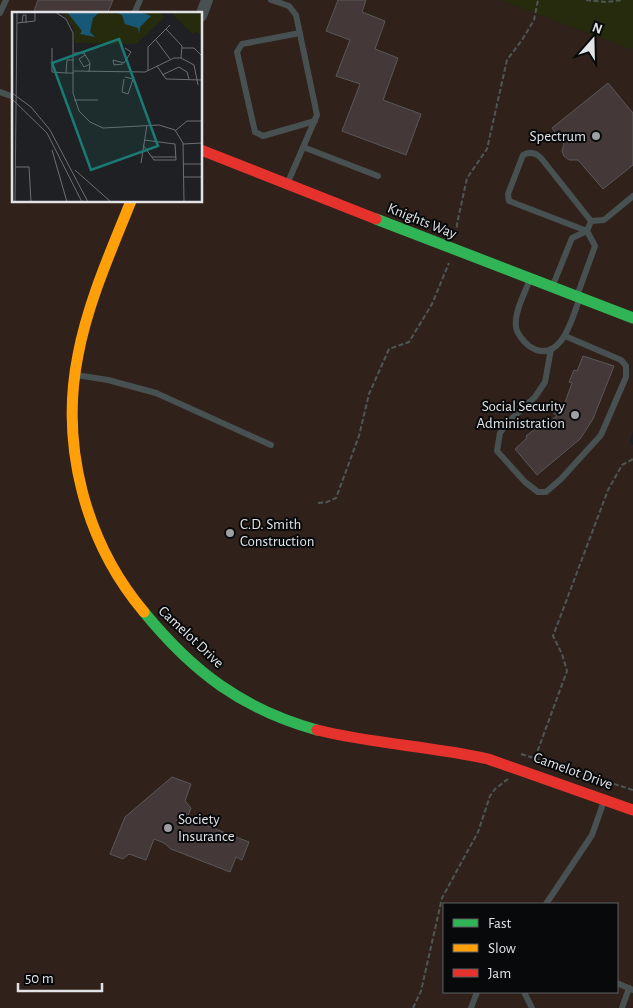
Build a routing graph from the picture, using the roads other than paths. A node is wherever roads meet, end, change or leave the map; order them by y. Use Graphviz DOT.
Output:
graph roads {
  1 [pos="6,0"];
  2 [pos="140,0"];
  3 [pos="207,0"];
  4 [pos="271,0"];
  5 [pos="135,12"];
  6 [pos="0,13"];
  7 [pos="202,13"];
  8 [pos="300,33"];
  9 [pos="0,92"];
  10 [pos="12,96"];
  11 [pos="315,122"];
  12 [pos="303,147"];
  13 [pos="202,150"];
  14 [pos="378,176"];
  15 [pos="287,184"];
  16 [pos="633,196"];
  17 [pos="131,202"];
  18 [pos="591,221"];
  19 [pos="587,231"];
  20 [pos="530,279"];
  21 [pos="552,288"];
  22 [pos="578,298"];
  23 [pos="633,318"];
  24 [pos="565,336"];
  25 [pos="551,349"];
  26 [pos="75,374"];
  27 [pos="272,445"];
  28 [pos="605,800"];
  29 [pos="633,810"];
  30 [pos="547,903"];
  31 [pos="618,983"];
  32 [pos="631,989"];
  33 [pos="477,993"];
  34 [pos="524,993"];
  35 [pos="472,1008"];
  36 [pos="532,1008"];
  37 [pos="622,1008"];
  1 -- 6 [label="lane"];
  2 -- 5 [label="lane"];
  3 -- 7 [label="street"];
  4 -- 8 [label="lane"];
  8 -- 11 [label="lane"];
  8 -- 11 [label="lane"];
  9 -- 10 [label="lane"];
  11 -- 12 [label="lane"];
  12 -- 14 [label="lane"];
  12 -- 15 [label="lane"];
  13 -- 15 [label="street, Knights Way"];
  15 -- 20 [label="street, Knights Way"];
  16 -- 18 [label="lane"];
  17 -- 26 [label="street, Camelot Drive"];
  18 -- 19 [label="lane"];
  18 -- 19 [label="lane"];
  19 -- 21 [label="lane"];
  19 -- 22 [label="lane"];
  20 -- 21 [label="street, Knights Way"];
  20 -- 25 [label="lane"];
  21 -- 22 [label="street, Knights Way"];
  22 -- 23 [label="street, Knights Way"];
  22 -- 24 [label="lane"];
  24 -- 25 [label="lane"];
  24 -- 25 [label="lane"];
  26 -- 27 [label="lane"];
  26 -- 28 [label="street, Camelot Drive"];
  28 -- 29 [label="street, Camelot Drive"];
  28 -- 30 [label="lane"];
  31 -- 32 [label="lane"];
  32 -- 37 [label="lane"];
  33 -- 35 [label="lane"];
  34 -- 36 [label="lane"];
}
